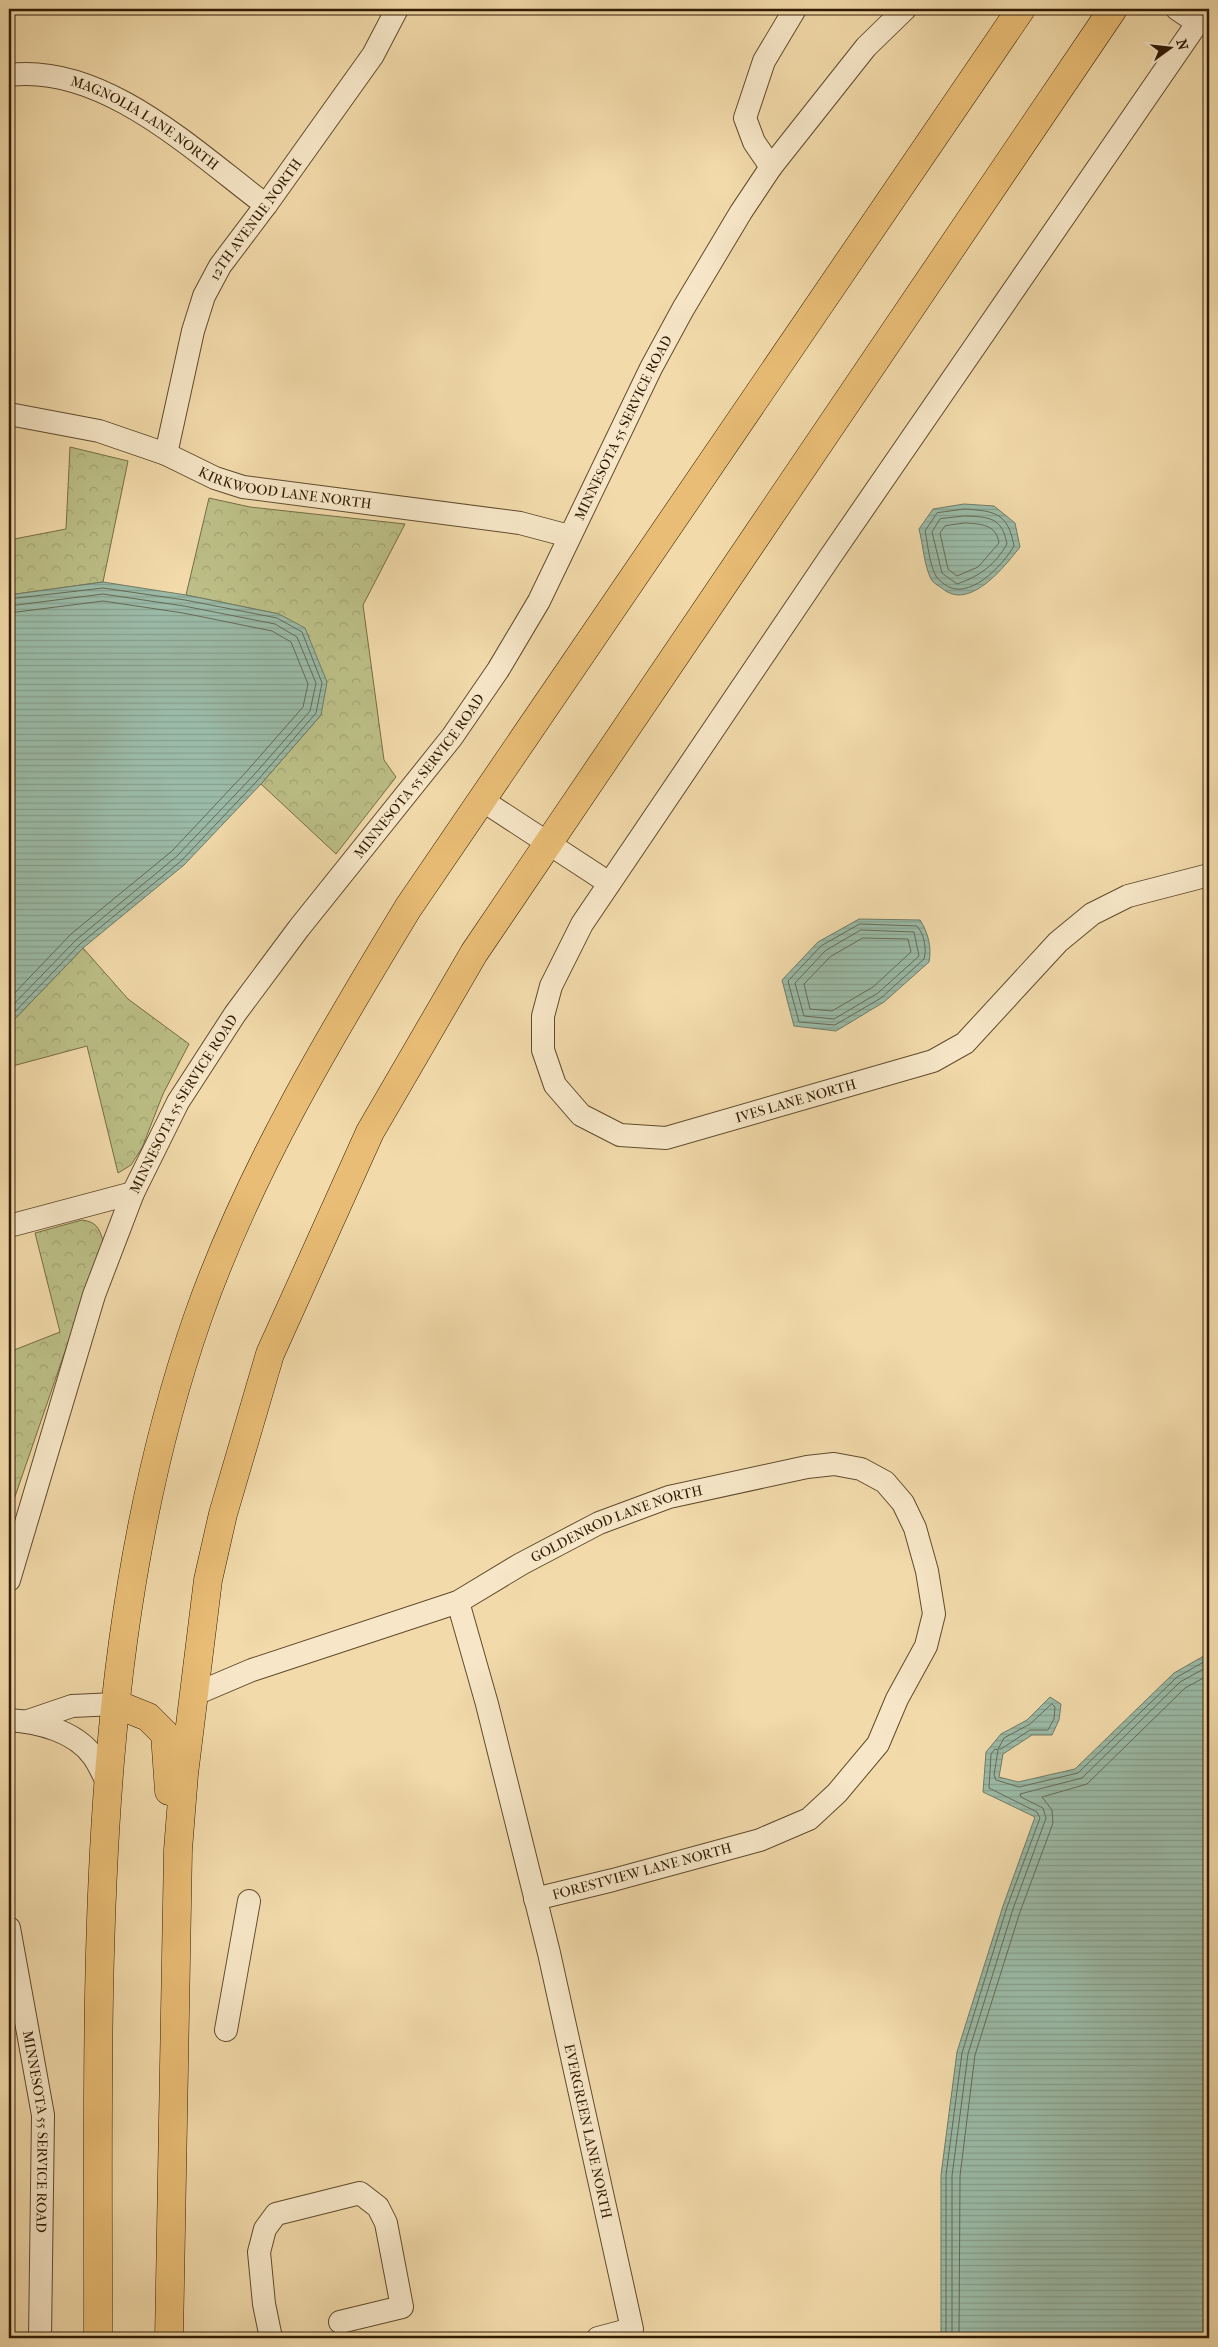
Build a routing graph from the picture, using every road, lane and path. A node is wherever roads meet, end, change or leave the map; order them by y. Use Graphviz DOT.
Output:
graph roads {
  1 [pos="397,9"];
  2 [pos="795,9"];
  3 [pos="905,9"];
  4 [pos="1021,9"];
  5 [pos="1113,9"];
  6 [pos="1177,9"];
  7 [pos="1203,16"];
  8 [pos="9,75"];
  9 [pos="771,167"];
  10 [pos="266,205"];
  11 [pos="9,414"];
  12 [pos="166,454"];
  13 [pos="569,536"];
  14 [pos="482,800"];
  15 [pos="549,843"];
  16 [pos="1209,875"];
  17 [pos="609,883"];
  18 [pos="133,1193"];
  19 [pos="9,1226"];
  20 [pos="9,1580"];
  21 [pos="458,1602"];
  22 [pos="926,1646"];
  23 [pos="194,1695"];
  24 [pos="116,1704"];
  25 [pos="18,1721"];
  26 [pos="108,1783"];
  27 [pos="535,1899"];
  28 [pos="249,1900"];
  29 [pos="9,1928"];
  30 [pos="177,1978"];
  31 [pos="14,1981"];
  32 [pos="226,2030"];
  33 [pos="340,2322"];
  34 [pos="40,2338"];
  35 [pos="98,2338"];
  36 [pos="169,2338"];
  37 [pos="271,2338"];
  38 [pos="598,2338"];
  1 -- 10 [label="street, 12TH AVENUE NORTH"];
  2 -- 9 [label="street"];
  3 -- 9 [label="street, MINNESOTA 55 SERVICE ROAD"];
  4 -- 14 [label="highway"];
  5 -- 15 [label="highway"];
  6 -- 7 [label="street"];
  7 -- 17 [label="street, IVES LANE NORTH"];
  8 -- 10 [label="street, MAGNOLIA LANE NORTH"];
  9 -- 13 [label="street, MINNESOTA 55 SERVICE ROAD"];
  10 -- 12 [label="street, 12TH AVENUE NORTH"];
  11 -- 12 [label="street, KIRKWOOD LANE NORTH"];
  12 -- 13 [label="street, KIRKWOOD LANE NORTH"];
  13 -- 18 [label="street, MINNESOTA 55 SERVICE ROAD"];
  14 -- 15 [label="street"];
  14 -- 24 [label="highway"];
  15 -- 17 [label="street"];
  15 -- 23 [label="highway"];
  16 -- 17 [label="street, IVES LANE NORTH"];
  18 -- 19 [label="street"];
  18 -- 20 [label="street, MINNESOTA 55 SERVICE ROAD"];
  21 -- 22 [label="street, GOLDENROD LANE NORTH"];
  21 -- 23 [label="street, GOLDENROD LANE NORTH"];
  21 -- 27 [label="street, FORESTVIEW LANE NORTH"];
  22 -- 27 [label="street, FORESTVIEW LANE NORTH"];
  23 -- 30 [label="highway"];
  24 -- 25 [label="street"];
  24 -- 26 [label="highway"];
  24 -- 30 [label="highway"];
  25 -- 26 [label="street"];
  26 -- 35 [label="highway"];
  27 -- 38 [label="street, EVERGREEN LANE NORTH"];
  28 -- 32 [label="street"];
  29 -- 31 [label="street, MINNESOTA 55 SERVICE ROAD"];
  30 -- 36 [label="highway"];
  31 -- 34 [label="street, MINNESOTA 55 SERVICE ROAD"];
  33 -- 37 [label="street"];
}
